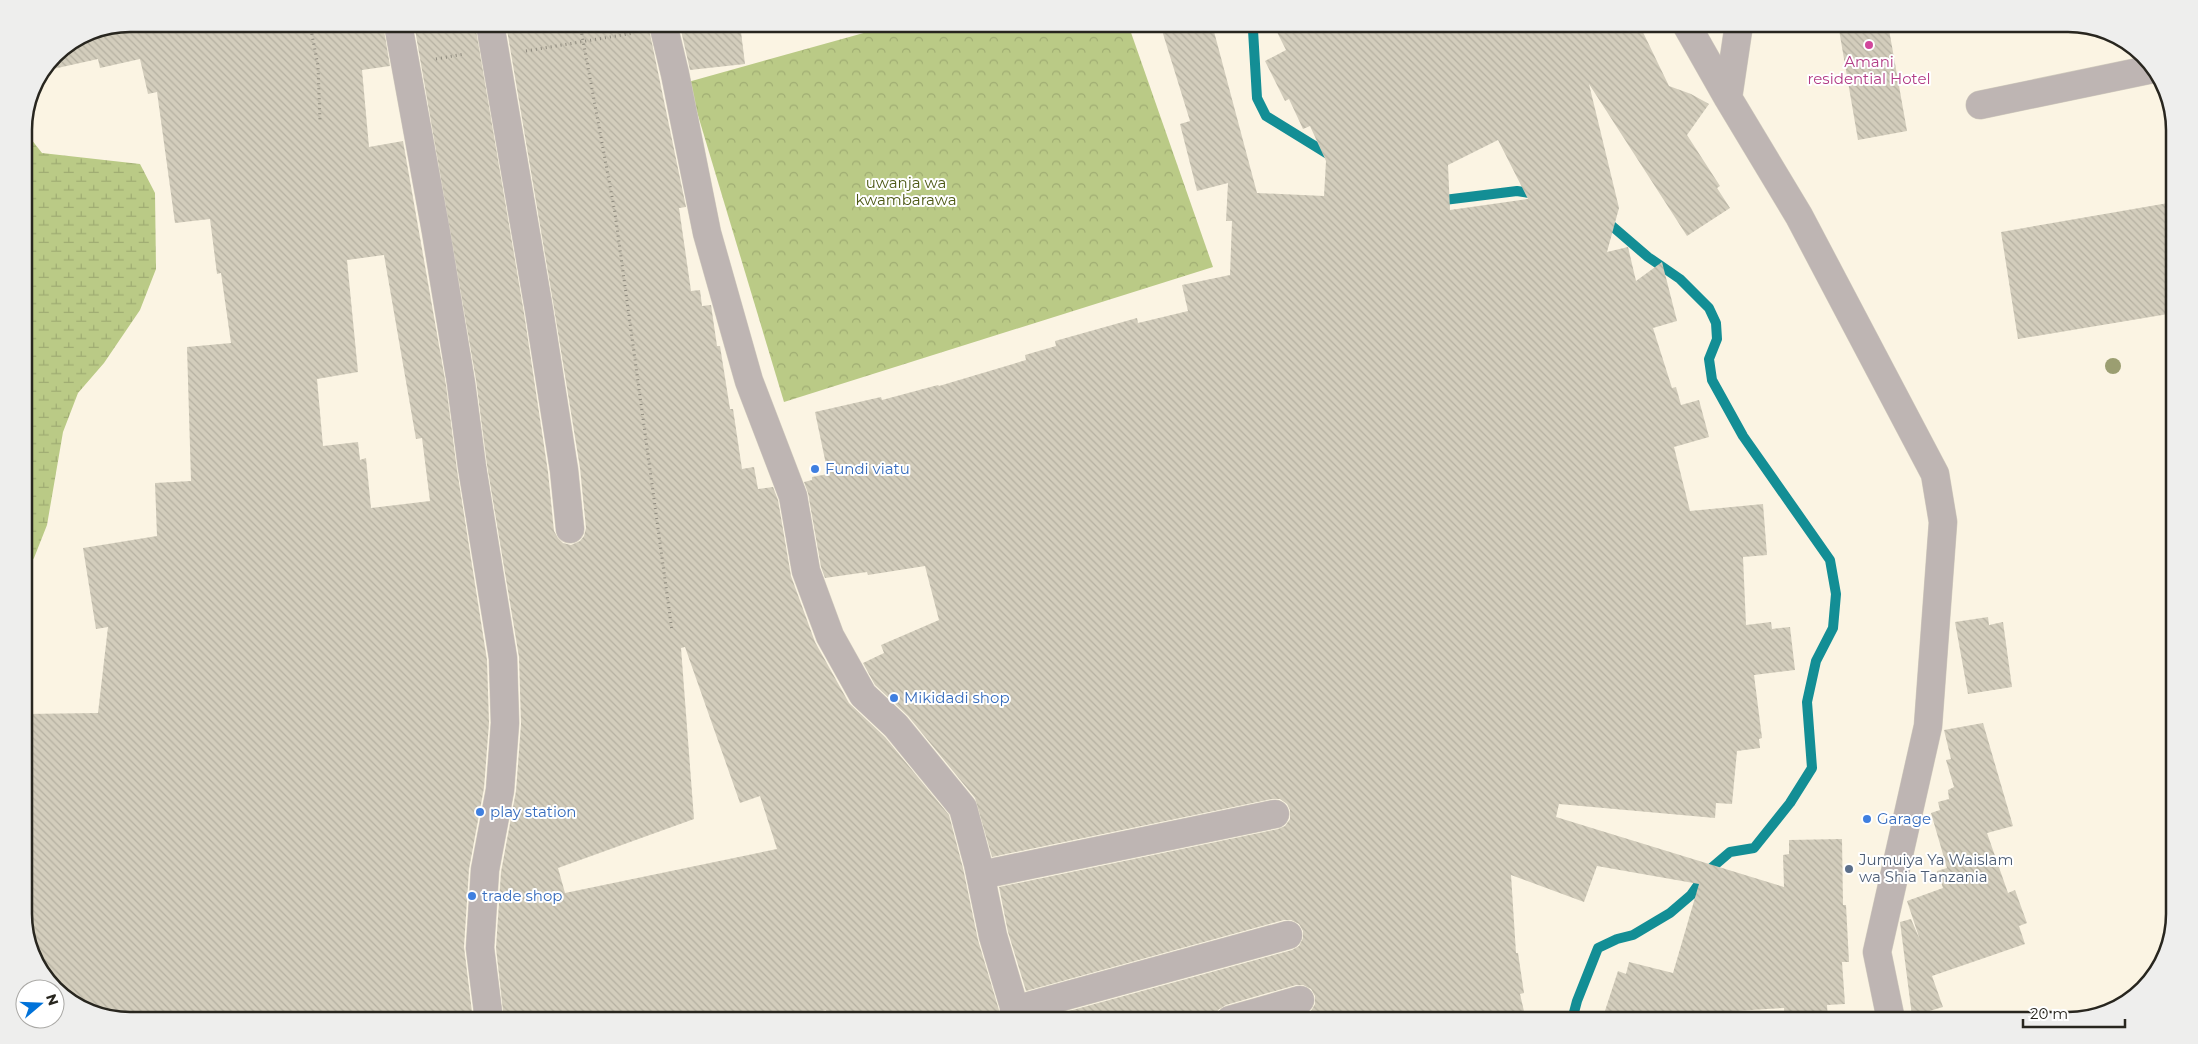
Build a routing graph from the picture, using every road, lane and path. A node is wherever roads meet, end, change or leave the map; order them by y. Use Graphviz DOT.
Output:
graph roads {
  1 [pos="312,32"];
  2 [pos="400,32"];
  3 [pos="581,32"];
  4 [pos="633,32"];
  5 [pos="664,32"];
  6 [pos="1691,32"];
  7 [pos="1738,32"];
  8 [pos="493,42"];
  9 [pos="583,42"];
  10 [pos="406,65"];
  11 [pos="2144,70"];
  12 [pos="1728,98"];
  13 [pos="1980,105"];
  14 [pos="320,122"];
  15 [pos="570,529"];
  16 [pos="672,630"];
  17 [pos="1275,814"];
  18 [pos="981,875"];
  19 [pos="1288,935"];
  20 [pos="1300,1000"];
  21 [pos="488,1012"];
  22 [pos="1015,1012"];
  23 [pos="1026,1012"];
  24 [pos="1258,1012"];
  25 [pos="1889,1012"];
  1 -- 14 [label="path"];
  2 -- 10 [label="street"];
  3 -- 9 [label="path"];
  4 -- 9 [label="path"];
  5 -- 18 [label="street"];
  6 -- 12 [label="street"];
  7 -- 12 [label="street"];
  8 -- 9 [label="path"];
  8 -- 10 [label="path"];
  8 -- 15 [label="street"];
  9 -- 16 [label="path"];
  10 -- 21 [label="street"];
  11 -- 13 [label="street"];
  12 -- 25 [label="street"];
  17 -- 18 [label="street"];
  18 -- 22 [label="street"];
  19 -- 23 [label="street"];
  20 -- 24 [label="street"];
}
